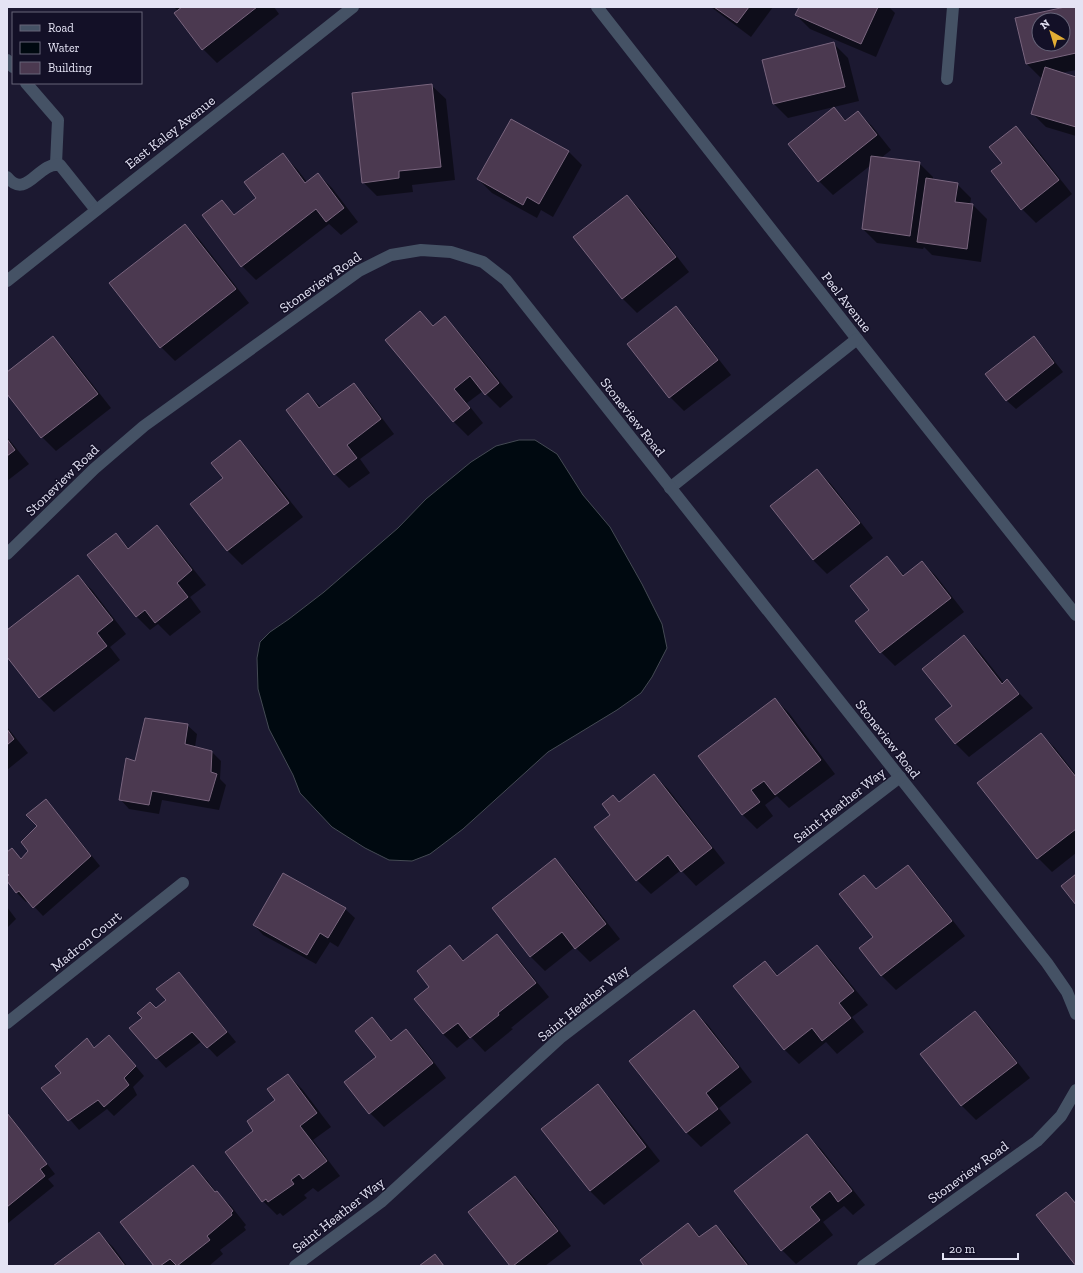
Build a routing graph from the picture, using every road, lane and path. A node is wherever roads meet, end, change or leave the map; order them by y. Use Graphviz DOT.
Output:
graph roads {
  1 [pos="597,7"];
  2 [pos="953,7"];
  3 [pos="347,9"];
  4 [pos="947,79"];
  5 [pos="27,84"];
  6 [pos="56,164"];
  7 [pos="7,177"];
  8 [pos="96,210"];
  9 [pos="7,281"];
  10 [pos="857,339"];
  11 [pos="670,488"];
  12 [pos="7,554"];
  13 [pos="1076,615"];
  14 [pos="900,777"];
  15 [pos="183,882"];
  16 [pos="1076,1014"];
  17 [pos="7,1023"];
  18 [pos="1076,1090"];
  19 [pos="296,1266"];
  20 [pos="863,1266"];
  1 -- 10 [label="street, Peel Avenue"];
  2 -- 4 [label="street"];
  3 -- 8 [label="street, East Kaley Avenue"];
  5 -- 6 [label="street"];
  6 -- 7 [label="street"];
  6 -- 8 [label="street"];
  8 -- 9 [label="street, East Kaley Avenue"];
  10 -- 11 [label="street"];
  10 -- 13 [label="street, Peel Avenue"];
  11 -- 12 [label="street, Stoneview Road"];
  11 -- 14 [label="street, Stoneview Road"];
  14 -- 16 [label="street, Stoneview Road"];
  14 -- 19 [label="street, Saint Heather Way"];
  15 -- 17 [label="street, Madron Court"];
  18 -- 20 [label="street, Stoneview Road"];
}
